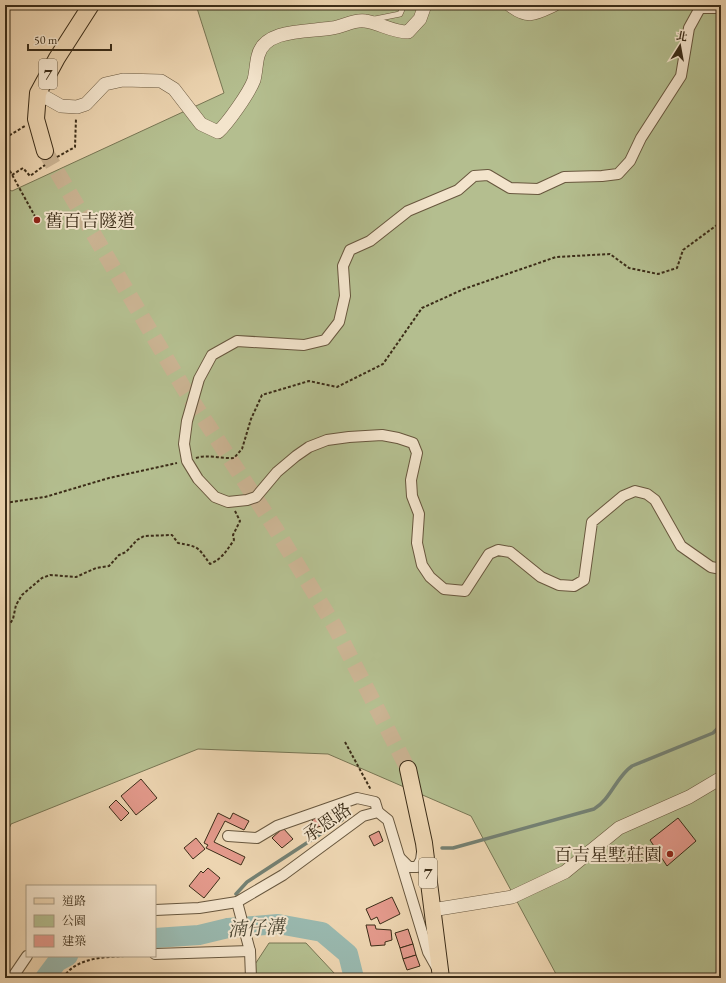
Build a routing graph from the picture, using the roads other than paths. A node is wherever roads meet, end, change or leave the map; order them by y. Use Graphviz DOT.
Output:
graph roads {
  1 [pos="91,5"];
  2 [pos="404,5"];
  3 [pos="425,5"];
  4 [pos="510,5"];
  5 [pos="554,5"];
  6 [pos="721,8"];
  7 [pos="364,20"];
  8 [pos="38,92"];
  9 [pos="45,151"];
  10 [pos="721,569"];
  11 [pos="408,769"];
  12 [pos="721,778"];
  13 [pos="378,812"];
  14 [pos="228,836"];
  15 [pos="424,842"];
  16 [pos="400,858"];
  17 [pos="237,902"];
  18 [pos="156,910"];
  19 [pos="432,910"];
  20 [pos="416,911"];
  21 [pos="250,951"];
  22 [pos="156,954"];
  23 [pos="26,957"];
  24 [pos="441,977"];
  25 [pos="12,978"];
  26 [pos="251,978"];
  1 -- 8 [label="main road, 7"];
  2 -- 7 [label="lane"];
  3 -- 7 [label="street"];
  4 -- 5 [label="street"];
  6 -- 10 [label="street"];
  7 -- 8 [label="street"];
  8 -- 9 [label="main road, 7"];
  11 -- 15 [label="main road, 7"];
  12 -- 19 [label="street"];
  13 -- 14 [label="street"];
  13 -- 16 [label="street, 承恩路"];
  13 -- 17 [label="street, 承恩路"];
  15 -- 16 [label="street"];
  15 -- 19 [label="main road, 7"];
  16 -- 20 [label="street, 承恩路"];
  17 -- 18 [label="street, 承恩路"];
  17 -- 21 [label="street"];
  19 -- 20 [label="street"];
  19 -- 24 [label="main road, 7"];
  20 -- 24 [label="street, 承恩路"];
  21 -- 22 [label="street"];
  21 -- 26 [label="street"];
  23 -- 25 [label="street"];
}
